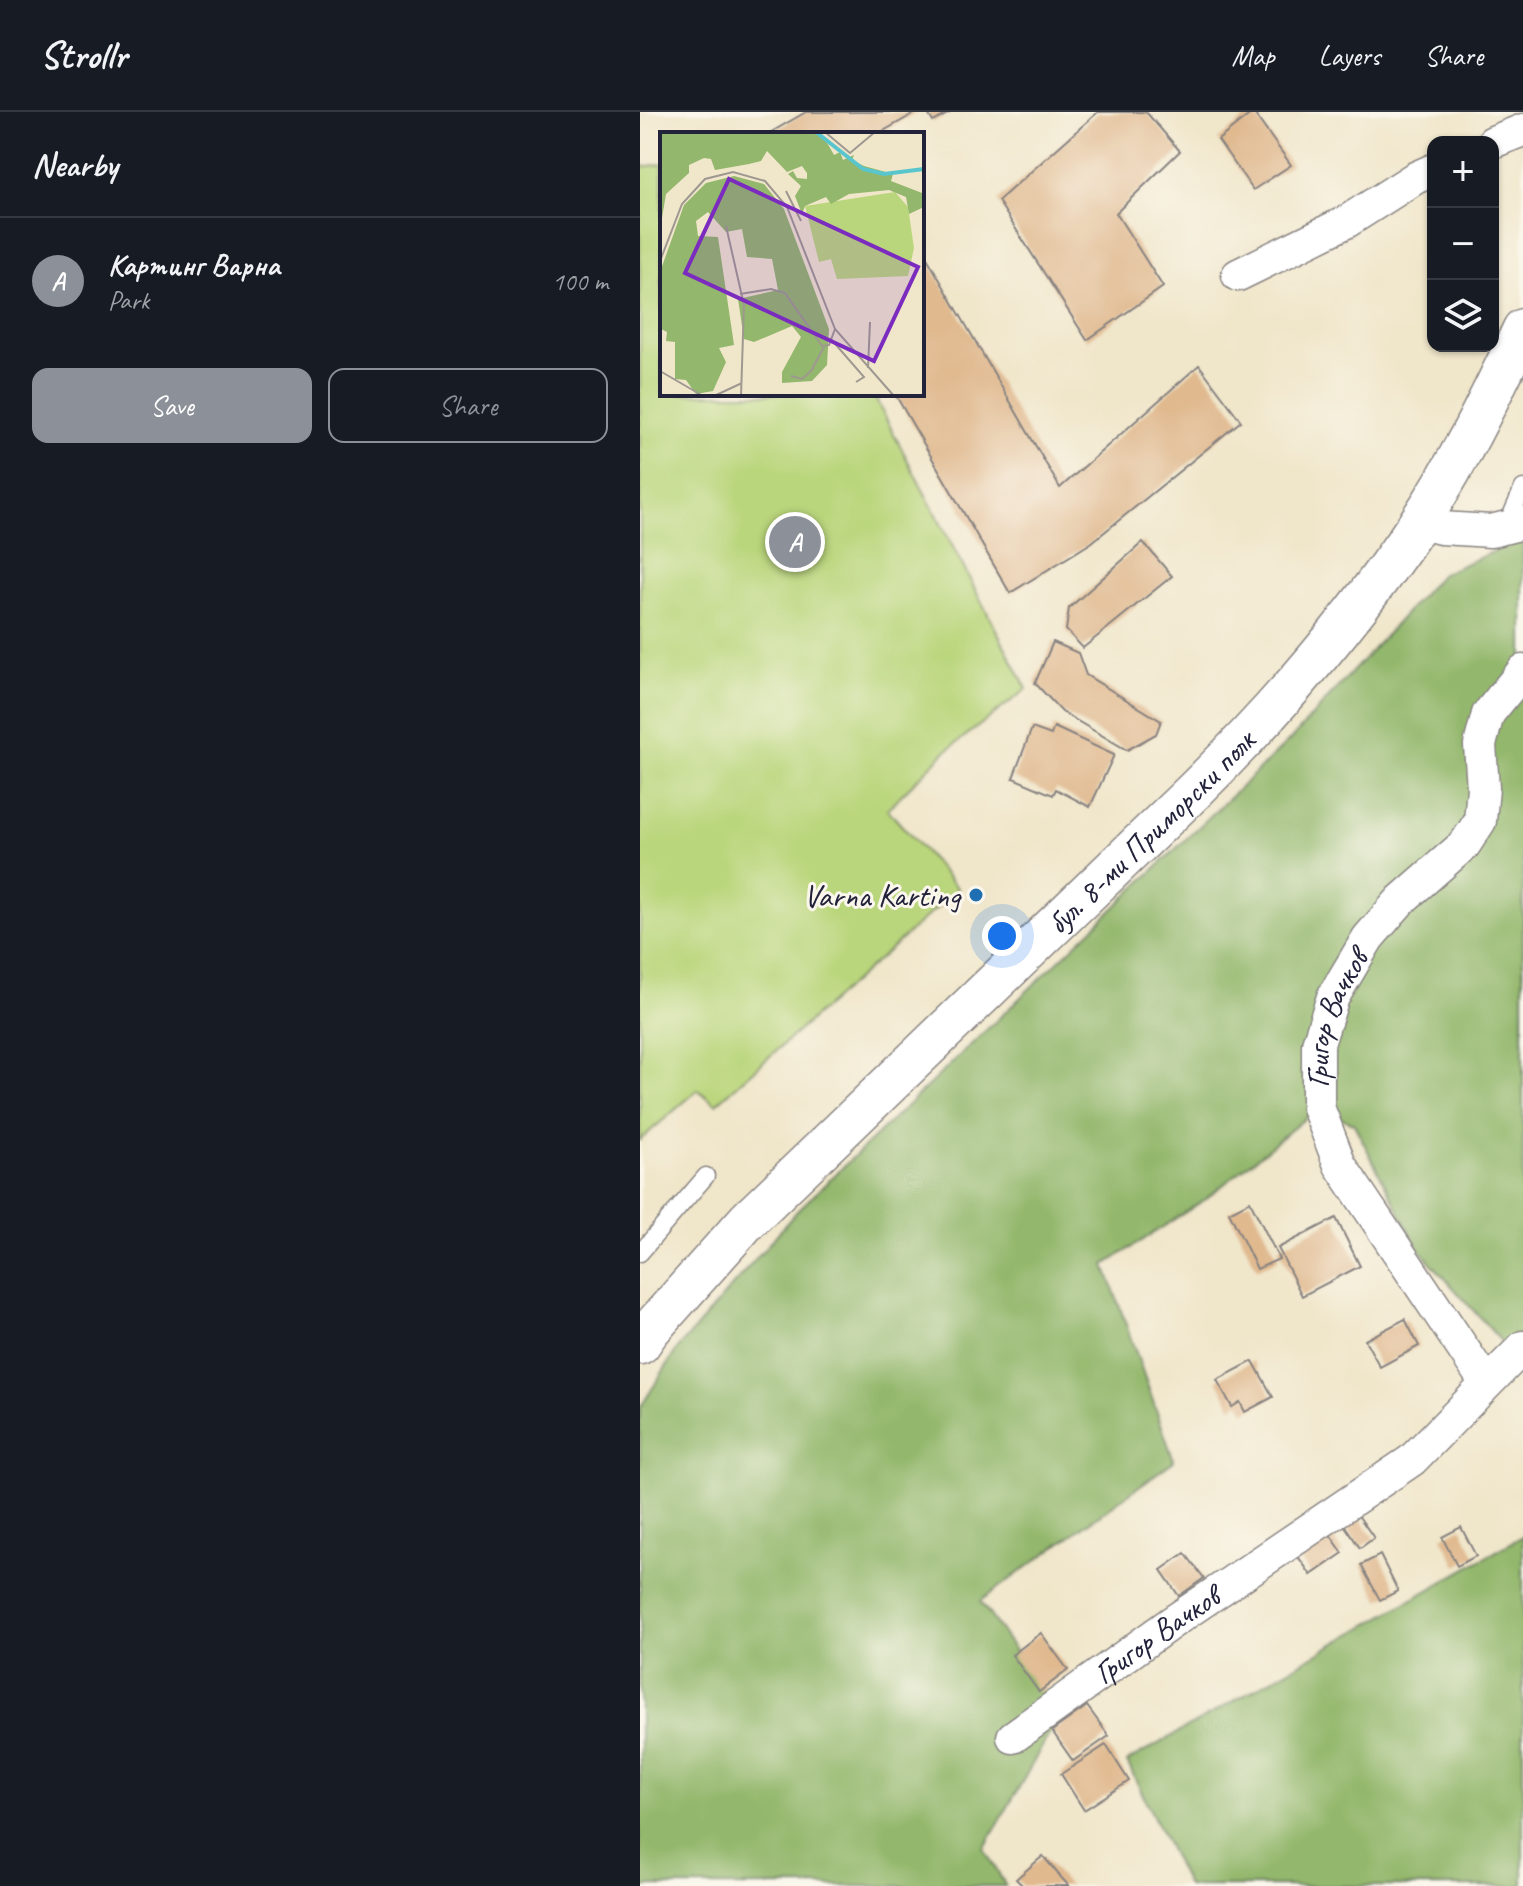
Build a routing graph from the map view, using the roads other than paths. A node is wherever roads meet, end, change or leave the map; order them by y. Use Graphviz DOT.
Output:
graph roads {
  1 [pos="1523,130"];
  2 [pos="1499,140"];
  3 [pos="1427,174"];
  4 [pos="1238,275"];
  5 [pos="1523,329"];
  6 [pos="1523,488"];
  7 [pos="1419,522"];
  8 [pos="1514,525"];
  9 [pos="1523,671"];
  10 [pos="706,1176"];
  11 [pos="640,1253"];
  12 [pos="640,1344"];
  13 [pos="1523,1347"];
  14 [pos="1486,1383"];
  15 [pos="1013,1737"];
  1 -- 2 [label="street"];
  3 -- 4 [label="street"];
  5 -- 7 [label="street, бул. 8-ми Приморски полк"];
  6 -- 8 [label="lane"];
  7 -- 8 [label="street"];
  7 -- 12 [label="street, бул. 8-ми Приморски полк"];
  9 -- 14 [label="street, Григор Вачков"];
  10 -- 11 [label="lane"];
  13 -- 14 [label="street, Григор Вачков"];
  14 -- 15 [label="street, Григор Вачков"];
}
